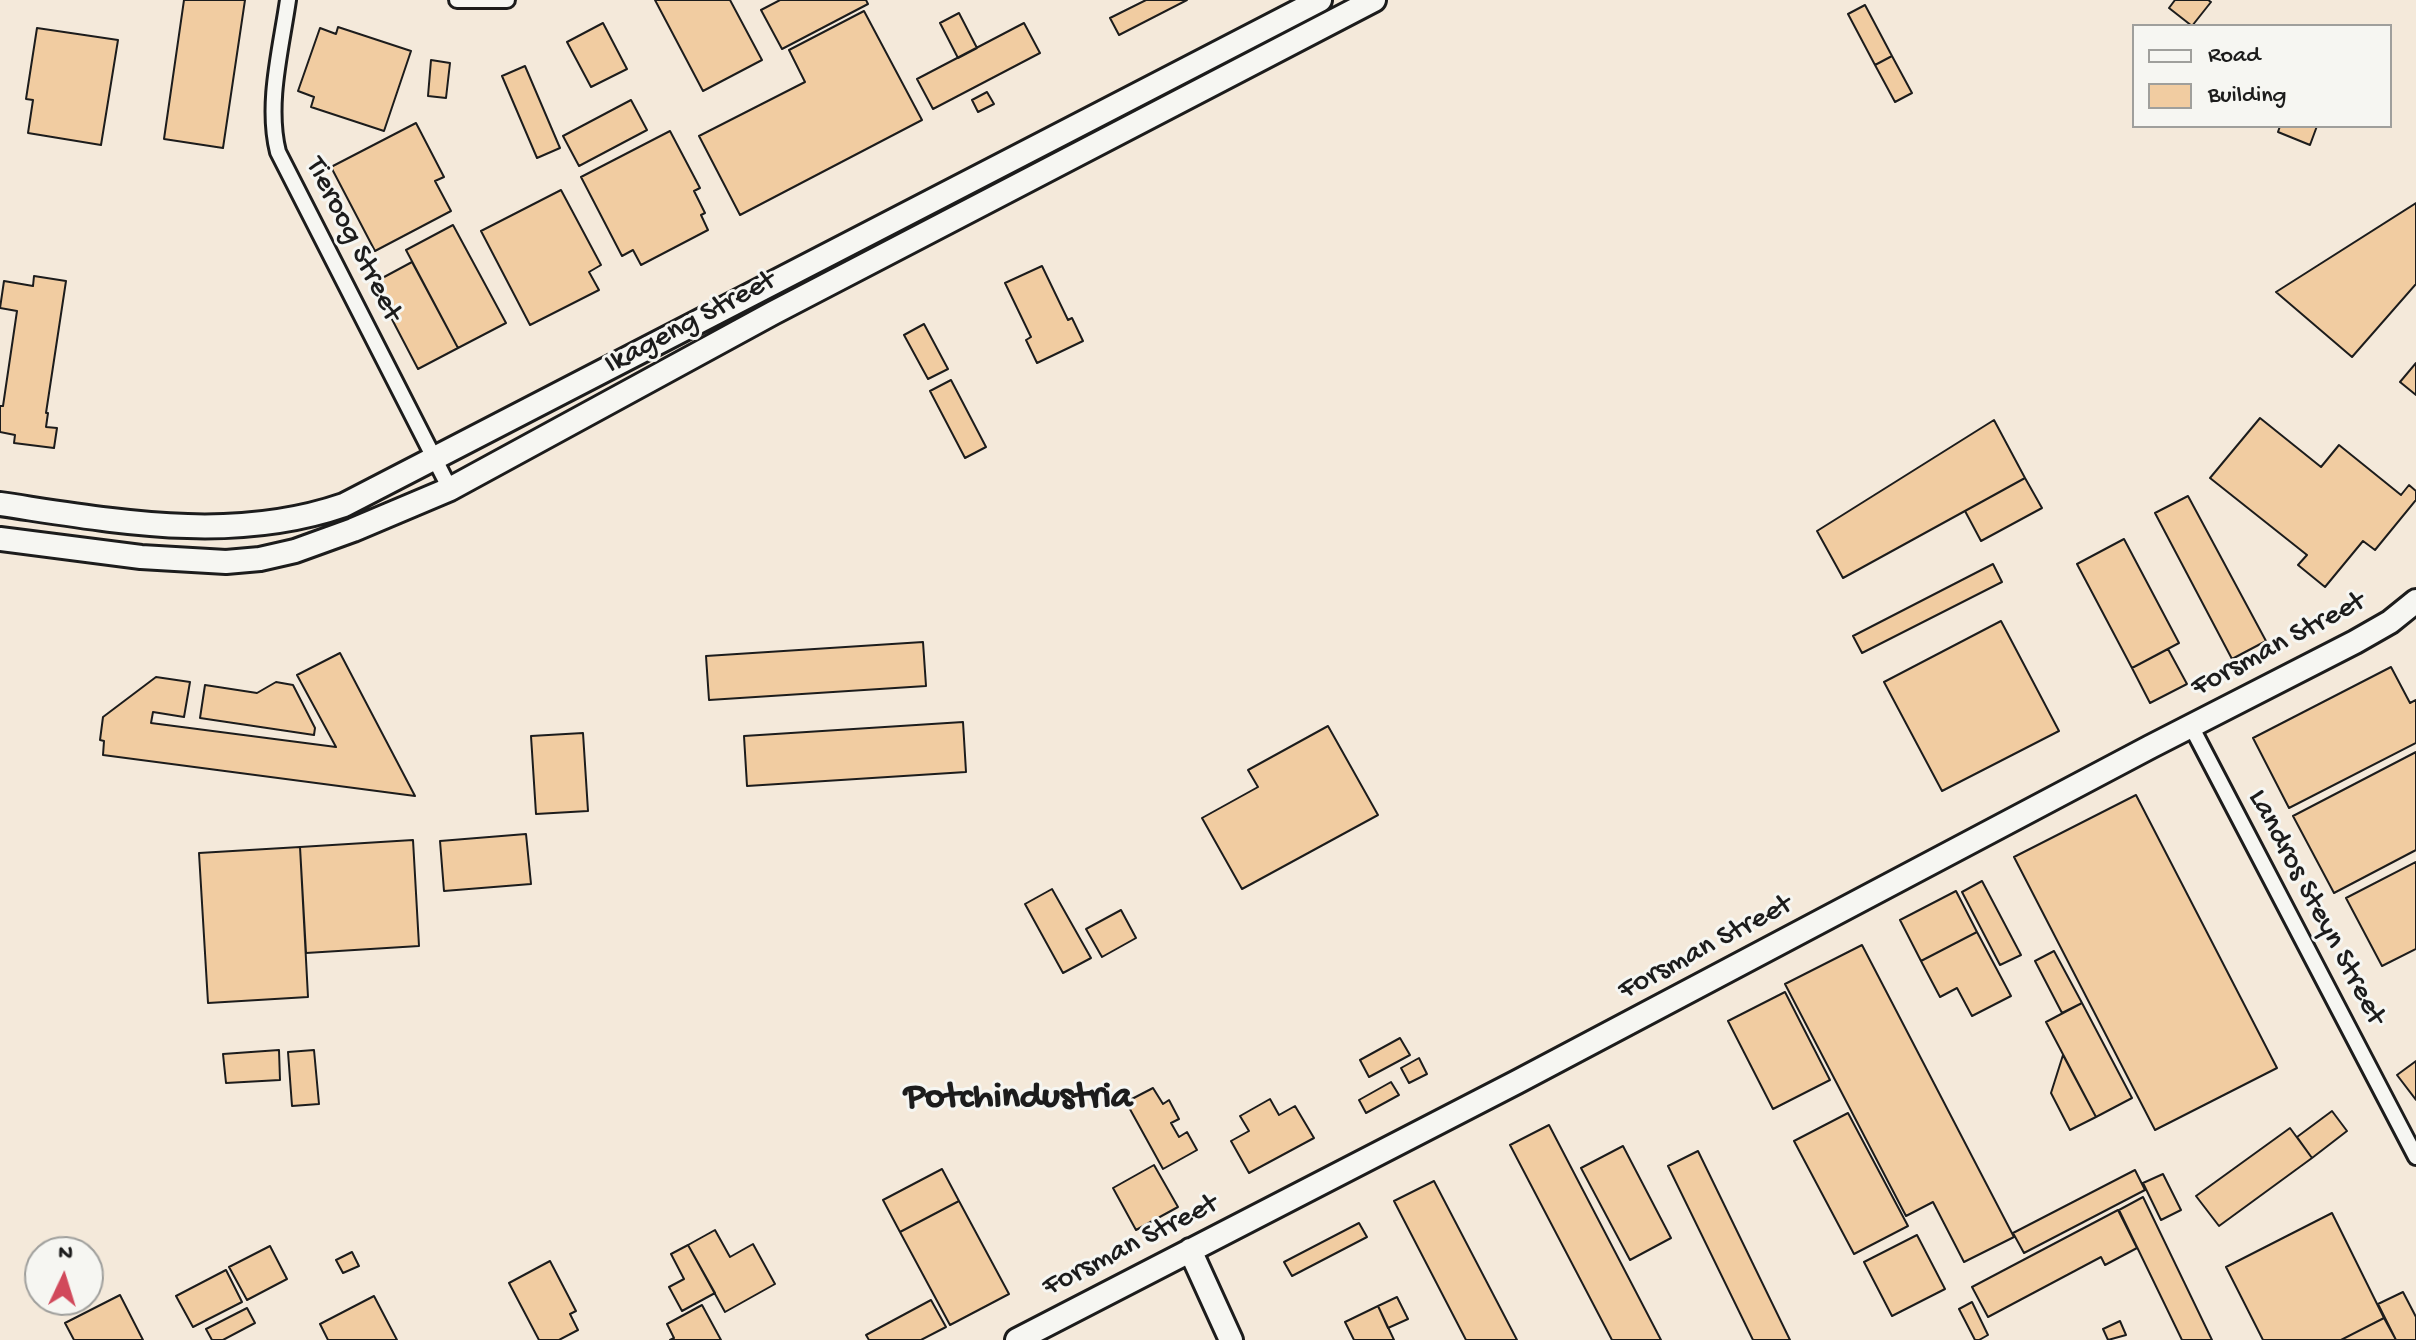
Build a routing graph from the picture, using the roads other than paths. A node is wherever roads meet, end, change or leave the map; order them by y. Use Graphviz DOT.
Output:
graph roads {
  1 [pos="288,0"];
  2 [pos="457,0"];
  3 [pos="507,0"];
  4 [pos="1320,0"];
  5 [pos="1374,0"];
  6 [pos="667,339"];
  7 [pos="680,363"];
  8 [pos="435,458"];
  9 [pos="450,489"];
  10 [pos="0,504"];
  11 [pos="0,539"];
  12 [pos="2416,601"];
  13 [pos="2191,726"];
  14 [pos="2416,1157"];
  15 [pos="1190,1250"];
  16 [pos="1017,1340"];
  17 [pos="1231,1340"];
  1 -- 8 [label="street, Tieroog Street"];
  2 -- 3 [label="street"];
  4 -- 6 [label="street, Ikageng Street"];
  5 -- 7 [label="street, Ikageng Street"];
  6 -- 7 [label="street"];
  6 -- 8 [label="street, Ikageng Street"];
  7 -- 9 [label="street, Ikageng Street"];
  8 -- 9 [label="street, Tieroog Street"];
  8 -- 10 [label="street, Ikageng Street"];
  9 -- 11 [label="street, Ikageng Street"];
  12 -- 13 [label="street, Forsman Street"];
  13 -- 14 [label="street, Landros Steyn Street"];
  13 -- 15 [label="street, Forsman Street"];
  15 -- 16 [label="street, Forsman Street"];
  15 -- 17 [label="street"];
}
